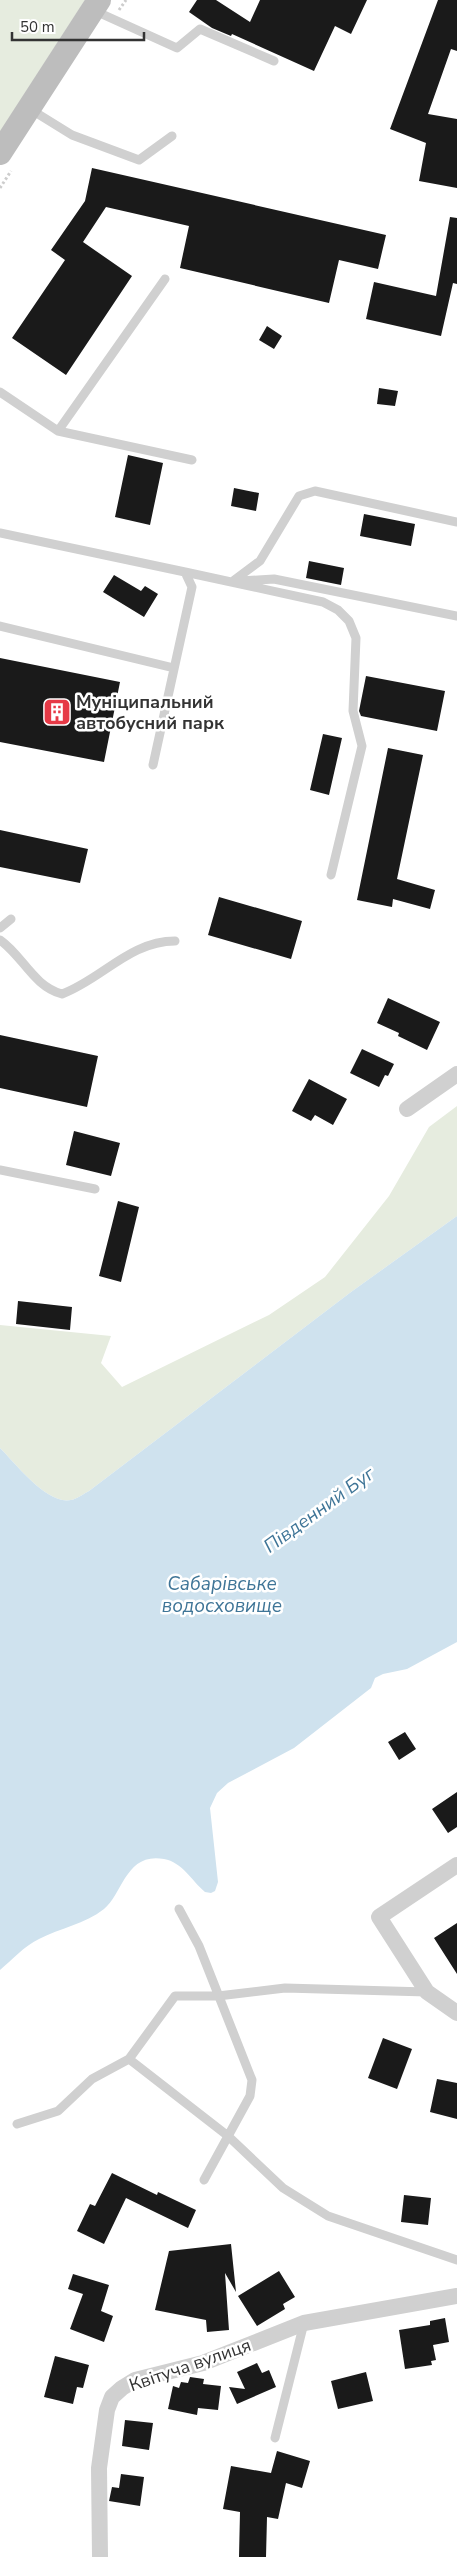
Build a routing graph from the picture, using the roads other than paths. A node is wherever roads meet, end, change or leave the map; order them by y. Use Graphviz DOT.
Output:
graph roads {
  1 [pos="96,5"];
  2 [pos="274,61"];
  3 [pos="30,109"];
  4 [pos="172,136"];
  5 [pos="0,154"];
  6 [pos="165,279"];
  7 [pos="0,392"];
  8 [pos="58,431"];
  9 [pos="192,460"];
  10 [pos="457,522"];
  11 [pos="0,533"];
  12 [pos="185,572"];
  13 [pos="233,581"];
  14 [pos="457,616"];
  15 [pos="0,626"];
  16 [pos="174,668"];
  17 [pos="153,765"];
  18 [pos="331,875"];
  19 [pos="11,919"];
  20 [pos="0,928"];
  21 [pos="0,940"];
  22 [pos="175,941"];
  23 [pos="457,1074"];
  24 [pos="407,1109"];
  25 [pos="0,1170"];
  26 [pos="95,1189"];
  27 [pos="457,1865"];
  28 [pos="179,1909"];
  29 [pos="427,1992"];
  30 [pos="218,1996"];
  31 [pos="457,2013"];
  32 [pos="129,2059"];
  33 [pos="17,2124"];
  34 [pos="228,2136"];
  35 [pos="204,2180"];
  36 [pos="457,2260"];
  37 [pos="457,2296"];
  38 [pos="304,2323"];
  39 [pos="275,2438"];
  40 [pos="100,2557"];
  1 -- 2 [label="lane"];
  1 -- 3 [label="street"];
  3 -- 4 [label="lane"];
  3 -- 5 [label="street"];
  6 -- 8 [label="lane"];
  7 -- 8 [label="lane"];
  8 -- 9 [label="lane"];
  10 -- 13 [label="lane"];
  11 -- 12 [label="lane"];
  12 -- 13 [label="lane"];
  12 -- 16 [label="lane"];
  13 -- 14 [label="lane"];
  13 -- 18 [label="lane"];
  15 -- 16 [label="lane"];
  16 -- 17 [label="lane"];
  19 -- 20 [label="lane"];
  21 -- 22 [label="lane"];
  23 -- 24 [label="street"];
  25 -- 26 [label="lane"];
  27 -- 29 [label="street"];
  28 -- 30 [label="lane"];
  29 -- 30 [label="lane"];
  29 -- 31 [label="street"];
  30 -- 32 [label="lane"];
  30 -- 34 [label="lane"];
  32 -- 33 [label="lane"];
  32 -- 34 [label="lane"];
  34 -- 35 [label="lane"];
  34 -- 36 [label="lane"];
  37 -- 38 [label="street, Квітуча вулиця"];
  38 -- 39 [label="lane"];
  38 -- 40 [label="street, Квітуча вулиця"];
}
